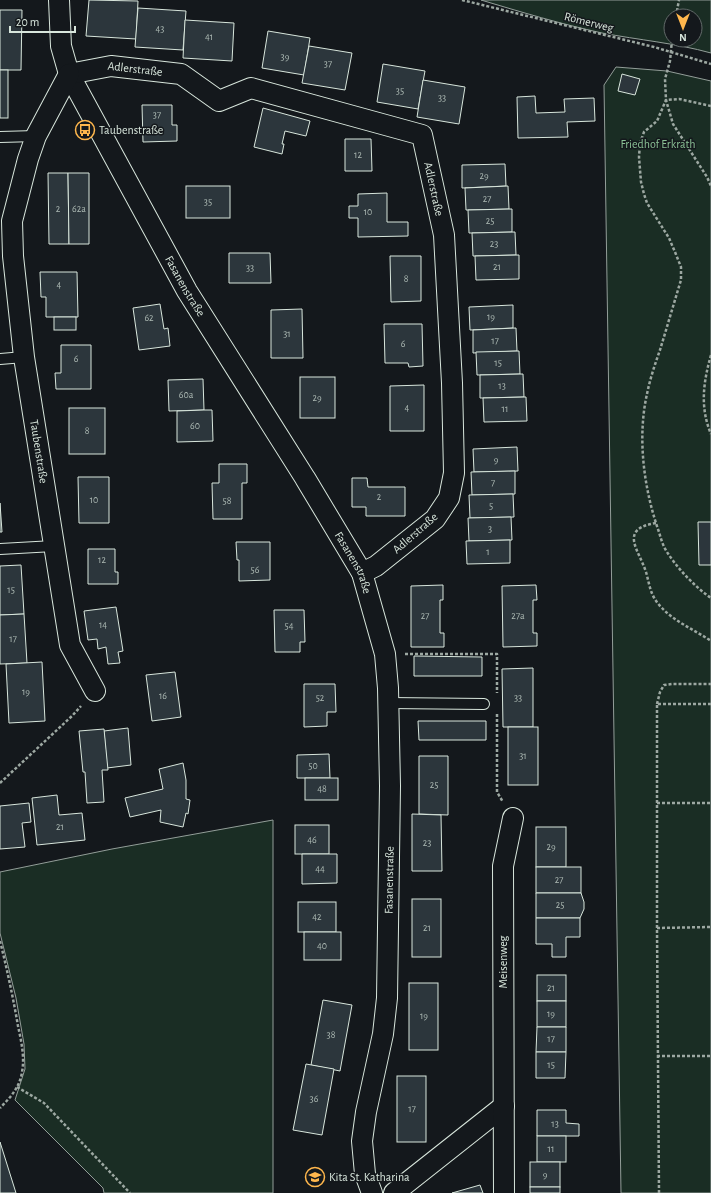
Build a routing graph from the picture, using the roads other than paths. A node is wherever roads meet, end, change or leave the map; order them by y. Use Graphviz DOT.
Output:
graph roads {
  1 [pos="59,0"];
  2 [pos="69,74"];
  3 [pos="36,136"];
  4 [pos="0,137"];
  5 [pos="24,357"];
  6 [pos="0,359"];
  7 [pos="54,546"];
  8 [pos="0,549"];
  9 [pos="362,573"];
  10 [pos="95,691"];
  11 [pos="389,703"];
  12 [pos="484,704"];
  13 [pos="513,818"];
  14 [pos="504,1106"];
  15 [pos="372,1193"];
  16 [pos="394,1193"];
  17 [pos="504,1193"];
  1 -- 2 [label="street, Fasanenstraße"];
  2 -- 3 [label="street, Taubenstraße"];
  2 -- 9 [label="street, Fasanenstraße"];
  2 -- 9 [label="street, Adlerstraße"];
  3 -- 4 [label="lane"];
  3 -- 5 [label="street, Taubenstraße"];
  5 -- 6 [label="lane"];
  5 -- 7 [label="street, Taubenstraße"];
  7 -- 8 [label="lane"];
  7 -- 10 [label="street, Taubenstraße"];
  9 -- 11 [label="street, Fasanenstraße"];
  11 -- 12 [label="lane"];
  11 -- 15 [label="street, Fasanenstraße"];
  13 -- 14 [label="street, Meisenweg"];
  14 -- 16 [label="street"];
  14 -- 17 [label="street, Meisenweg"];
}
